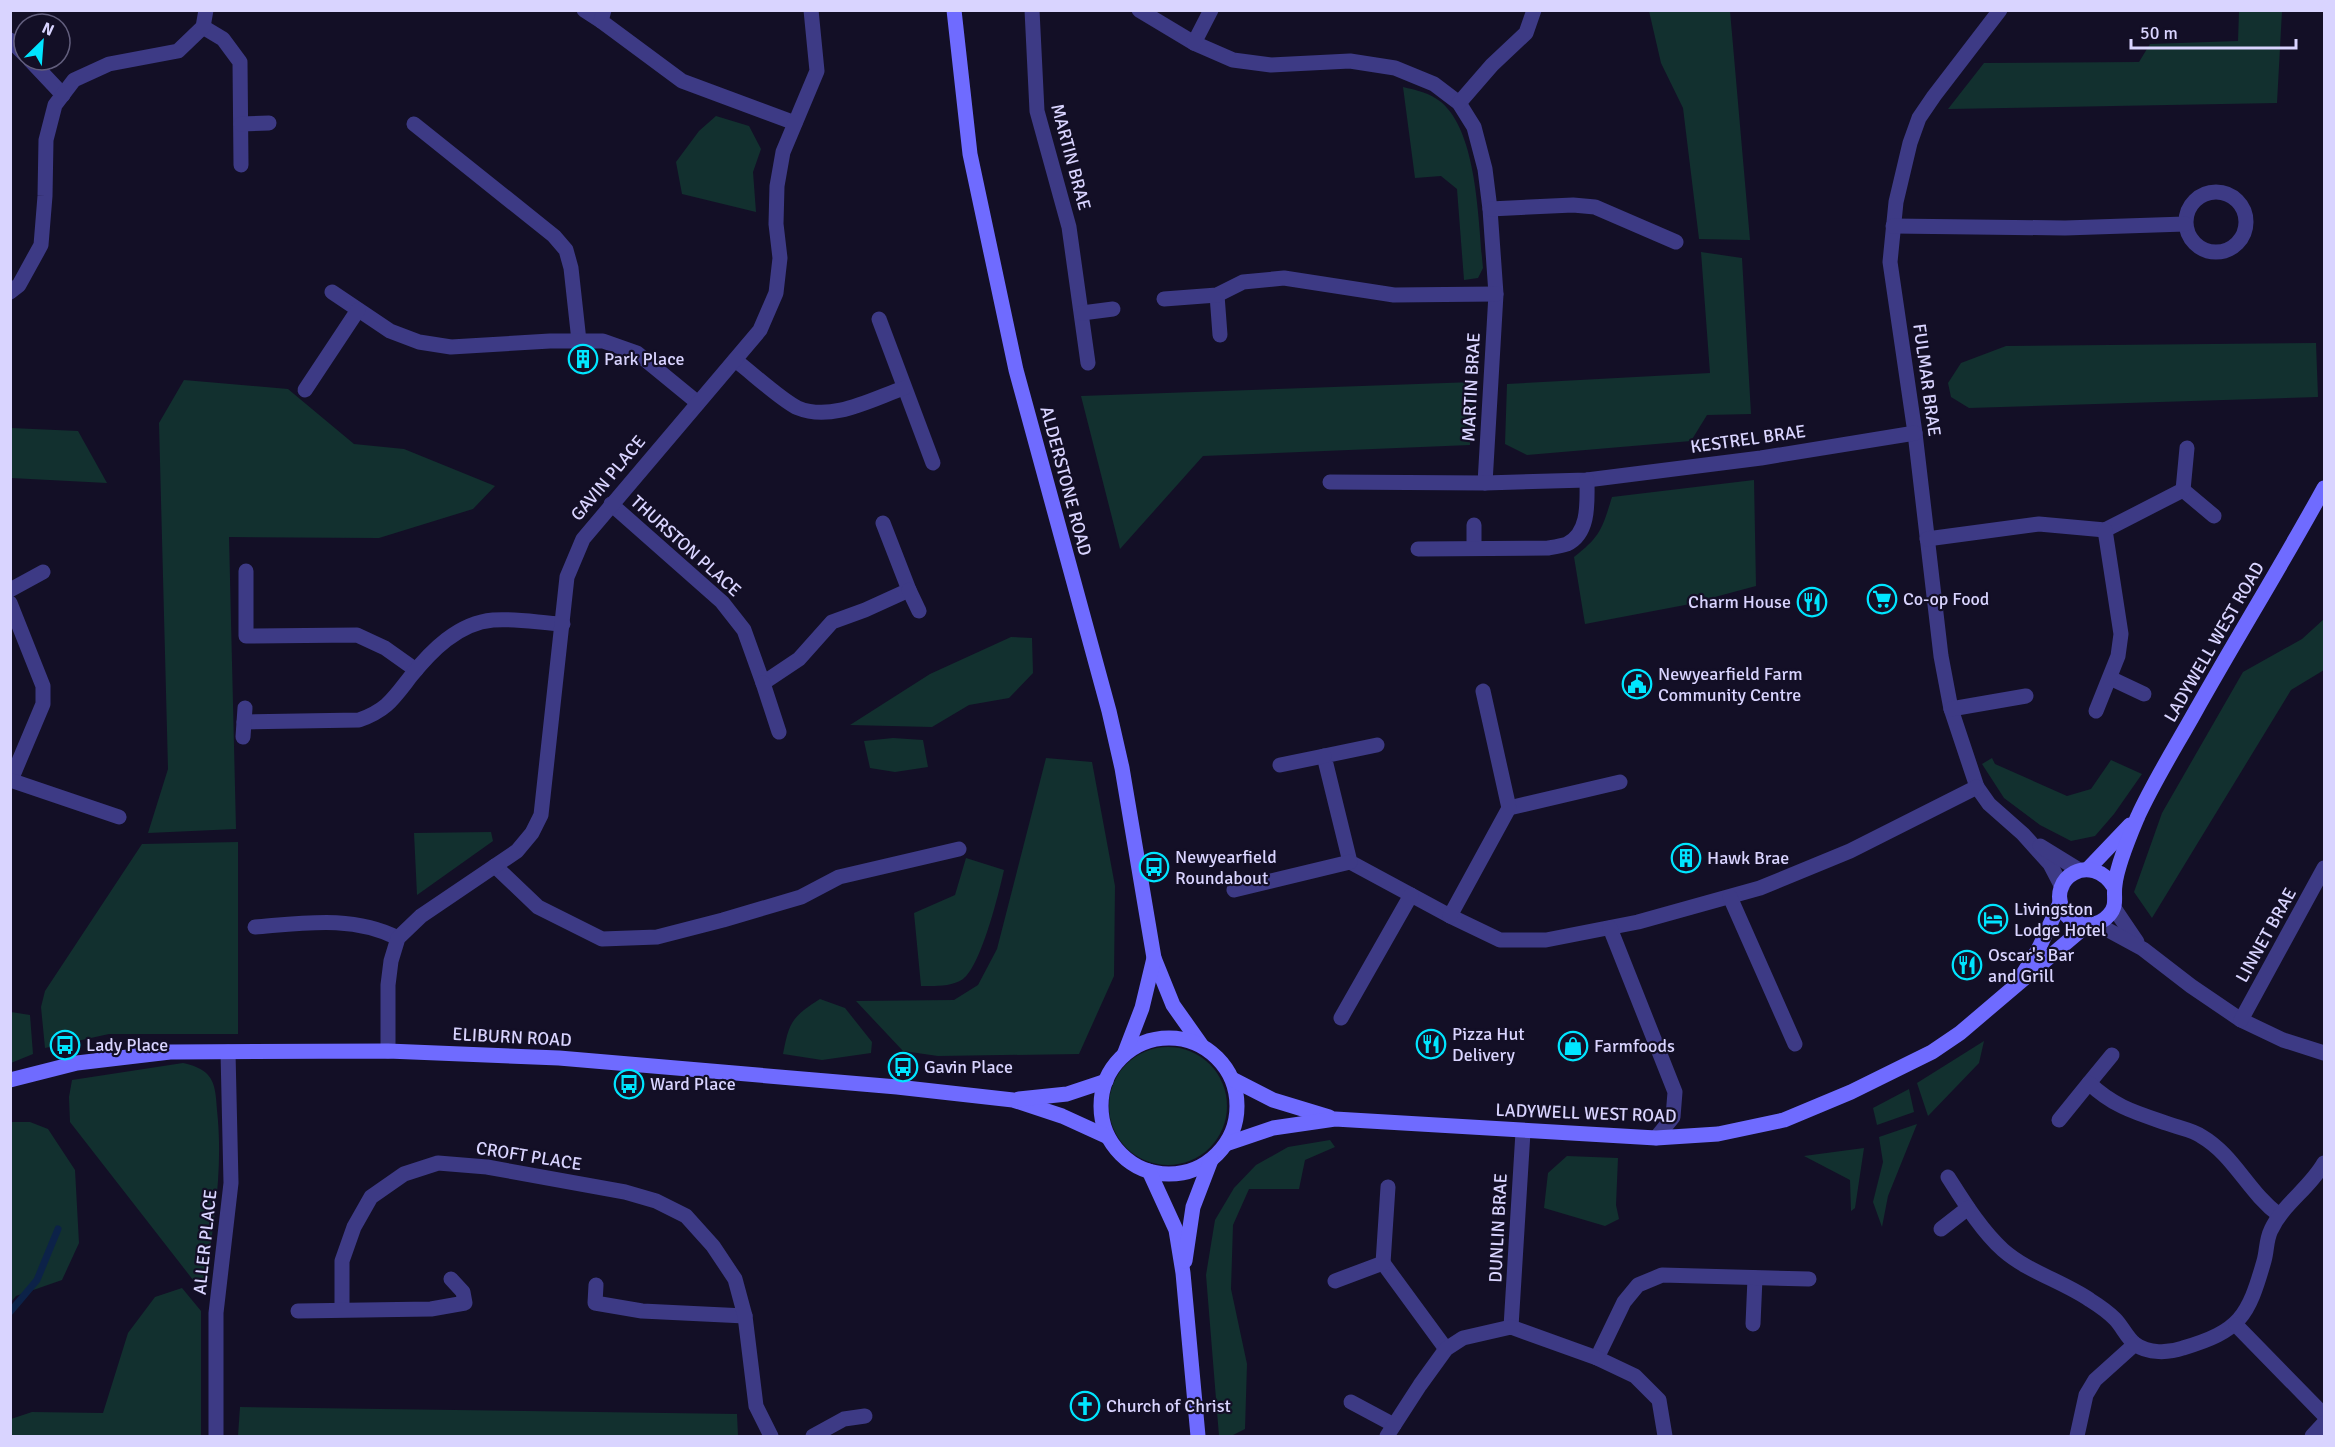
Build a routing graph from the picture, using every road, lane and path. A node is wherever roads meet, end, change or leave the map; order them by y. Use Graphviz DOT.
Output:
graph roads {
  1 [pos="206,10"];
  2 [pos="584,10"];
  3 [pos="811,10"];
  4 [pos="954,10"];
  5 [pos="1032,10"];
  6 [pos="1139,10"];
  7 [pos="1211,10"];
  8 [pos="1534,10"];
  9 [pos="2000,10"];
  10 [pos="603,16"];
  11 [pos="203,27"];
  12 [pos="1194,43"];
  13 [pos="42,72"];
  14 [pos="63,94"];
  15 [pos="1459,102"];
  16 [pos="269,123"];
  17 [pos="795,123"];
  18 [pos="242,124"];
  19 [pos="414,124"];
  20 [pos="241,165"];
  21 [pos="1490,210"];
  22 [pos="2185,224"];
  23 [pos="1893,226"];
  24 [pos="1676,242"];
  25 [pos="10,292"];
  26 [pos="332,292"];
  27 [pos="1496,294"];
  28 [pos="1216,295"];
  29 [pos="1164,299"];
  30 [pos="1113,309"];
  31 [pos="358,310"];
  32 [pos="1082,313"];
  33 [pos="879,319"];
  34 [pos="1220,335"];
  35 [pos="579,341"];
  36 [pos="735,360"];
  37 [pos="1088,363"];
  38 [pos="904,387"];
  39 [pos="305,390"];
  40 [pos="698,403"];
  41 [pos="1915,433"];
  42 [pos="2187,448"];
  43 [pos="933,463"];
  44 [pos="1587,480"];
  45 [pos="1329,482"];
  46 [pos="1485,483"];
  47 [pos="2325,488"];
  48 [pos="2183,490"];
  49 [pos="610,504"];
  50 [pos="2214,516"];
  51 [pos="884,524"];
  52 [pos="1474,525"];
  53 [pos="2105,530"];
  54 [pos="1927,539"];
  55 [pos="1474,548"];
  56 [pos="1418,549"];
  57 [pos="246,571"];
  58 [pos="43,572"];
  59 [pos="10,590"];
  60 [pos="909,590"];
  61 [pos="10,603"];
  62 [pos="919,611"];
  63 [pos="562,624"];
  64 [pos="416,670"];
  65 [pos="2110,678"];
  66 [pos="764,683"];
  67 [pos="1483,691"];
  68 [pos="2144,694"];
  69 [pos="2026,696"];
  70 [pos="1951,709"];
  71 [pos="2096,711"];
  72 [pos="244,723"];
  73 [pos="779,732"];
  74 [pos="1377,745"];
  75 [pos="1324,756"];
  76 [pos="1280,765"];
  77 [pos="11,780"];
  78 [pos="1620,782"];
  79 [pos="1977,787"];
  80 [pos="1509,808"];
  81 [pos="2138,816"];
  82 [pos="119,817"];
  83 [pos="2023,834"];
  84 [pos="959,849"];
  85 [pos="1350,862"];
  86 [pos="495,866"];
  87 [pos="2325,868"];
  88 [pos="2083,870"];
  89 [pos="2062,887"];
  90 [pos="2114,887"];
  91 [pos="1233,890"];
  92 [pos="1411,895"];
  93 [pos="1730,897"];
  94 [pos="2060,903"];
  95 [pos="2114,908"];
  96 [pos="1450,916"];
  97 [pos="2092,924"];
  98 [pos="255,927"];
  99 [pos="1610,928"];
  100 [pos="398,938"];
  101 [pos="2143,949"];
  102 [pos="1154,958"];
  103 [pos="2014,989"];
  104 [pos="1341,1018"];
  105 [pos="2241,1020"];
  106 [pos="1795,1044"];
  107 [pos="1202,1046"];
  108 [pos="228,1052"];
  109 [pos="388,1052"];
  110 [pos="2325,1053"];
  111 [pos="1124,1055"];
  112 [pos="2112,1055"];
  113 [pos="1232,1079"];
  114 [pos="10,1080"];
  115 [pos="1106,1081"];
  116 [pos="2089,1083"];
  117 [pos="1013,1100"];
  118 [pos="1335,1119"];
  119 [pos="2059,1120"];
  120 [pos="1523,1132"];
  121 [pos="1108,1137"];
  122 [pos="1656,1138"];
  123 [pos="1226,1144"];
  124 [pos="1211,1160"];
  125 [pos="2324,1165"];
  126 [pos="1149,1172"];
  127 [pos="1948,1177"];
  128 [pos="1388,1187"];
  129 [pos="1968,1208"];
  130 [pos="2279,1215"];
  131 [pos="1941,1228"];
  132 [pos="1383,1263"];
  133 [pos="1184,1273"];
  134 [pos="1755,1278"];
  135 [pos="451,1279"];
  136 [pos="1809,1279"];
  137 [pos="1335,1281"];
  138 [pos="596,1285"];
  139 [pos="342,1309"];
  140 [pos="298,1311"];
  141 [pos="744,1316"];
  142 [pos="1753,1324"];
  143 [pos="2236,1325"];
  144 [pos="1512,1328"];
  145 [pos="2135,1344"];
  146 [pos="1446,1349"];
  147 [pos="1597,1358"];
  148 [pos="1351,1402"];
  149 [pos="2325,1415"];
  150 [pos="865,1416"];
  151 [pos="2325,1423"];
  152 [pos="1391,1431"];
  153 [pos="216,1437"];
  154 [pos="771,1437"];
  155 [pos="813,1437"];
  156 [pos="1198,1437"];
  157 [pos="1665,1437"];
  158 [pos="2077,1437"];
  159 [pos="2312,1437"];
  1 -- 11 [label="street"];
  2 -- 10 [label="street"];
  3 -- 17 [label="street, GAVIN PLACE"];
  4 -- 102 [label="street, ALDERSTONE ROAD"];
  5 -- 32 [label="street, MARTIN BRAE"];
  6 -- 12 [label="street, MARTIN BRAE"];
  7 -- 12 [label="street"];
  8 -- 15 [label="street"];
  9 -- 23 [label="street, FULMAR BRAE"];
  10 -- 17 [label="street"];
  11 -- 14 [label="street"];
  11 -- 18 [label="street"];
  12 -- 15 [label="street, MARTIN BRAE"];
  13 -- 14 [label="street"];
  14 -- 25 [label="street"];
  15 -- 21 [label="street, MARTIN BRAE"];
  16 -- 18 [label="street"];
  17 -- 36 [label="street, GAVIN PLACE"];
  18 -- 20 [label="street"];
  19 -- 35 [label="street"];
  21 -- 24 [label="street"];
  21 -- 27 [label="street, MARTIN BRAE"];
  22 -- 22 [label="street"];
  22 -- 23 [label="street"];
  23 -- 41 [label="street, FULMAR BRAE"];
  26 -- 31 [label="street"];
  27 -- 28 [label="street"];
  27 -- 46 [label="street, MARTIN BRAE"];
  28 -- 29 [label="street"];
  28 -- 34 [label="street"];
  30 -- 32 [label="street"];
  31 -- 35 [label="street"];
  31 -- 39 [label="street"];
  32 -- 37 [label="street, MARTIN BRAE"];
  33 -- 38 [label="street"];
  35 -- 40 [label="street"];
  36 -- 38 [label="street"];
  36 -- 40 [label="street, GAVIN PLACE"];
  38 -- 43 [label="street"];
  40 -- 49 [label="street, GAVIN PLACE"];
  41 -- 44 [label="street, KESTREL BRAE"];
  41 -- 54 [label="street, FULMAR BRAE"];
  42 -- 48 [label="street"];
  44 -- 46 [label="street, KESTREL BRAE"];
  44 -- 55 [label="street"];
  45 -- 46 [label="street, KESTREL BRAE"];
  47 -- 81 [label="street, LADYWELL WEST ROAD"];
  48 -- 50 [label="street"];
  48 -- 53 [label="street"];
  49 -- 63 [label="street, GAVIN PLACE"];
  49 -- 66 [label="street, THURSTON PLACE"];
  51 -- 60 [label="street"];
  52 -- 55 [label="street"];
  53 -- 54 [label="street"];
  53 -- 65 [label="street"];
  54 -- 70 [label="street, FULMAR BRAE"];
  55 -- 56 [label="street"];
  57 -- 64 [label="street"];
  58 -- 59 [label="street"];
  60 -- 62 [label="street"];
  60 -- 66 [label="street"];
  61 -- 77 [label="street"];
  63 -- 64 [label="street"];
  63 -- 86 [label="street, GAVIN PLACE"];
  64 -- 72 [label="street"];
  65 -- 68 [label="street"];
  65 -- 71 [label="street"];
  66 -- 73 [label="street, THURSTON PLACE"];
  67 -- 80 [label="street"];
  69 -- 70 [label="street"];
  70 -- 79 [label="street, FULMAR BRAE"];
  74 -- 75 [label="street"];
  75 -- 76 [label="street"];
  75 -- 85 [label="street"];
  77 -- 82 [label="street"];
  78 -- 80 [label="street"];
  79 -- 83 [label="street, FULMAR BRAE"];
  79 -- 93 [label="street"];
  80 -- 96 [label="street"];
  81 -- 88 [label="street, LADYWELL WEST ROAD"];
  81 -- 90 [label="street, LADYWELL WEST ROAD"];
  83 -- 88 [label="street, FULMAR BRAE"];
  83 -- 89 [label="street, FULMAR BRAE"];
  84 -- 86 [label="street"];
  85 -- 91 [label="street"];
  85 -- 92 [label="street"];
  86 -- 100 [label="street, GAVIN PLACE"];
  87 -- 105 [label="street, LINNET BRAE"];
  88 -- 89 [label="street, LADYWELL WEST ROAD"];
  88 -- 90 [label="street"];
  89 -- 94 [label="street, LADYWELL WEST ROAD"];
  90 -- 95 [label="street, LADYWELL WEST ROAD"];
  92 -- 96 [label="street"];
  92 -- 104 [label="street"];
  93 -- 99 [label="street"];
  93 -- 106 [label="street"];
  94 -- 97 [label="street"];
  94 -- 103 [label="street, LADYWELL WEST ROAD"];
  95 -- 97 [label="street, LADYWELL WEST ROAD"];
  95 -- 101 [label="street"];
  96 -- 99 [label="street"];
  97 -- 101 [label="street"];
  97 -- 103 [label="street, LADYWELL WEST ROAD"];
  98 -- 100 [label="street"];
  99 -- 122 [label="street"];
  100 -- 109 [label="street"];
  101 -- 105 [label="street"];
  102 -- 107 [label="street, ALDERSTONE ROAD"];
  102 -- 111 [label="street, ALDERSTONE ROAD"];
  103 -- 122 [label="street, LADYWELL WEST ROAD"];
  105 -- 110 [label="street"];
  107 -- 111 [label="street"];
  107 -- 113 [label="street"];
  108 -- 109 [label="street, ELIBURN ROAD"];
  108 -- 114 [label="street, ELIBURN ROAD"];
  108 -- 153 [label="street, ALLER PLACE"];
  109 -- 117 [label="street, ELIBURN ROAD"];
  111 -- 115 [label="street"];
  112 -- 116 [label="street"];
  113 -- 118 [label="street, LADYWELL WEST ROAD"];
  113 -- 123 [label="street"];
  115 -- 117 [label="street, ELIBURN ROAD"];
  115 -- 121 [label="street"];
  116 -- 119 [label="street"];
  116 -- 130 [label="street"];
  117 -- 121 [label="street, ELIBURN ROAD"];
  118 -- 120 [label="street, LADYWELL WEST ROAD"];
  118 -- 123 [label="street, LADYWELL WEST ROAD"];
  120 -- 122 [label="street, LADYWELL WEST ROAD"];
  120 -- 144 [label="street, DUNLIN BRAE"];
  121 -- 126 [label="street"];
  123 -- 124 [label="street"];
  124 -- 126 [label="street"];
  124 -- 133 [label="street"];
  125 -- 130 [label="street"];
  126 -- 133 [label="street"];
  127 -- 129 [label="street"];
  128 -- 132 [label="street"];
  129 -- 131 [label="street"];
  129 -- 145 [label="street"];
  130 -- 143 [label="street"];
  132 -- 137 [label="street"];
  132 -- 146 [label="street"];
  133 -- 156 [label="street"];
  134 -- 136 [label="street"];
  134 -- 142 [label="street"];
  134 -- 147 [label="street"];
  135 -- 139 [label="street"];
  138 -- 141 [label="street"];
  139 -- 140 [label="street"];
  139 -- 141 [label="street, CROFT PLACE"];
  141 -- 154 [label="street, CROFT PLACE"];
  143 -- 145 [label="street"];
  143 -- 149 [label="street"];
  144 -- 146 [label="street"];
  144 -- 147 [label="street"];
  145 -- 158 [label="street"];
  146 -- 152 [label="street"];
  147 -- 157 [label="street"];
  148 -- 152 [label="street"];
  150 -- 155 [label="street"];
  151 -- 159 [label="street"];
}
